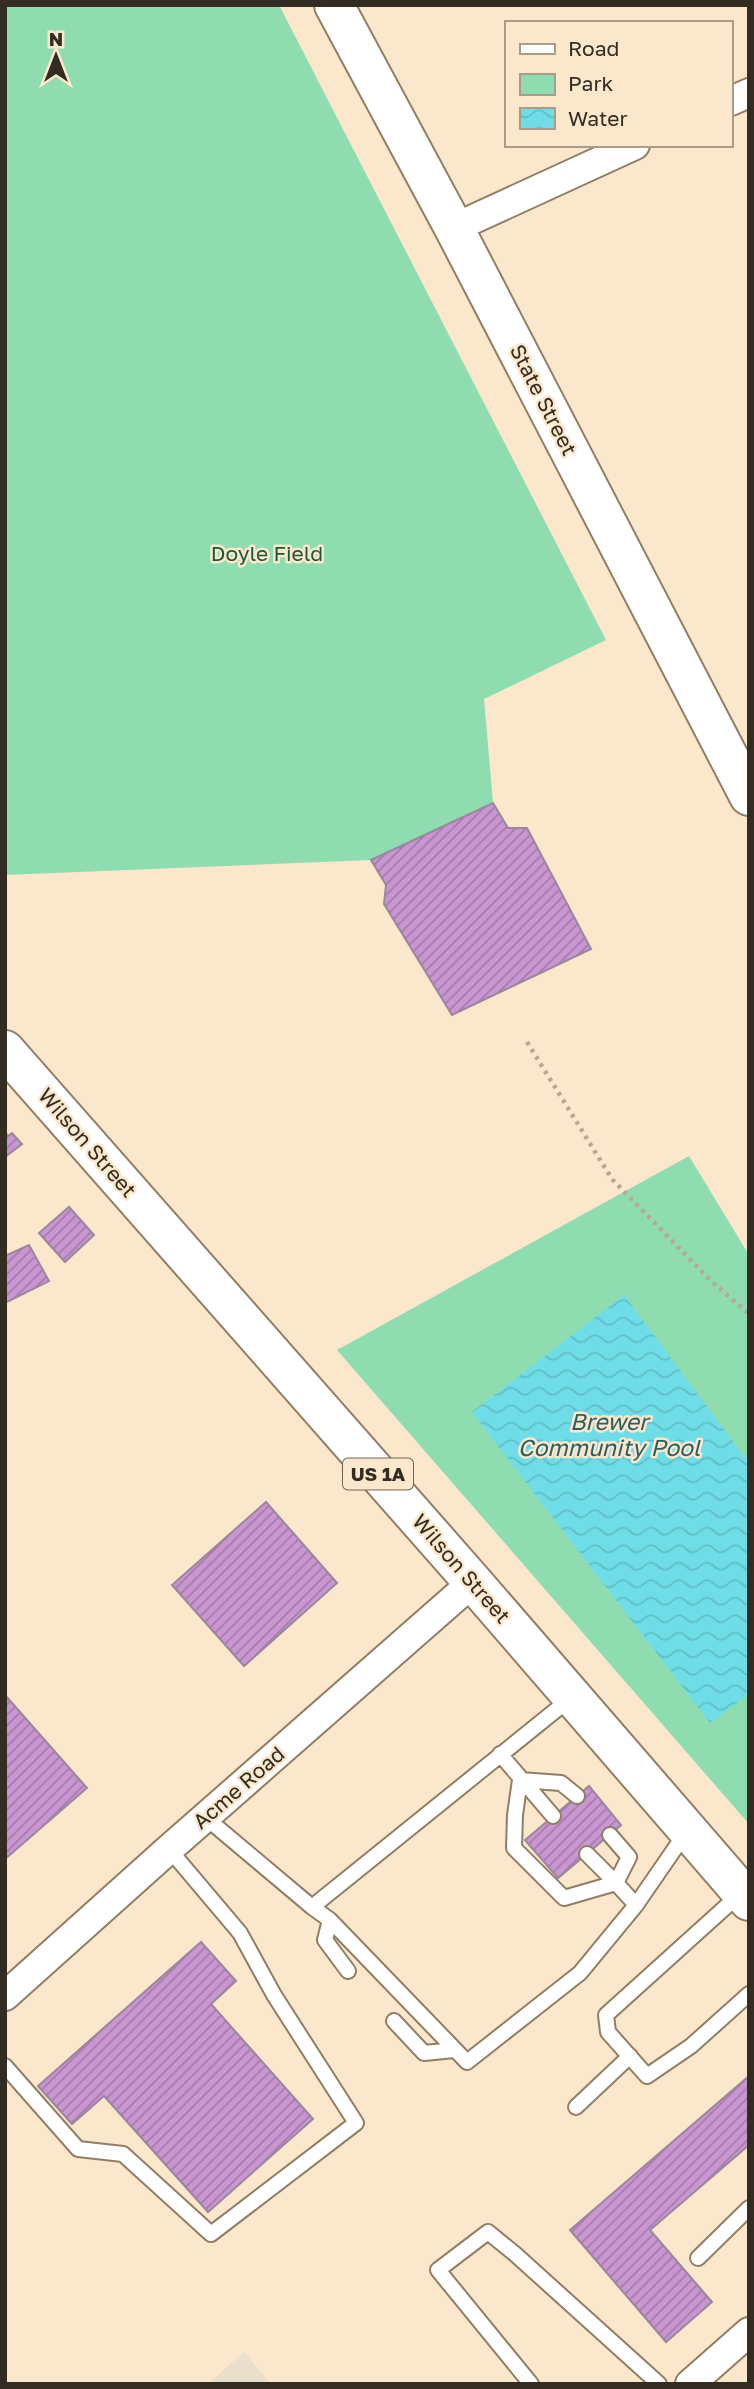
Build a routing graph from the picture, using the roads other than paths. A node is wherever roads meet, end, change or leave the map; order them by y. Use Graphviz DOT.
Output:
graph roads {
  1 [pos="334,5"];
  2 [pos="749,93"];
  3 [pos="733,100"];
  4 [pos="631,147"];
  5 [pos="454,228"];
  6 [pos="749,796"];
  7 [pos="5,1050"];
  8 [pos="473,1582"];
  9 [pos="572,1697"];
  10 [pos="500,1754"];
  11 [pos="520,1780"];
  12 [pos="577,1796"];
  13 [pos="554,1816"];
  14 [pos="205,1817"];
  15 [pos="687,1830"];
  16 [pos="610,1835"];
  17 [pos="169,1849"];
  18 [pos="587,1854"];
  19 [pos="616,1883"];
  20 [pos="745,1897"];
  21 [pos="636,1905"];
  22 [pos="312,1907"];
  23 [pos="330,1920"];
  24 [pos="348,1971"];
  25 [pos="749,1994"];
  26 [pos="5,1996"];
  27 [pos="394,2021"];
  28 [pos="454,2050"];
  29 [pos="629,2056"];
  30 [pos="5,2066"];
  31 [pos="576,2107"];
  32 [pos="749,2208"];
  33 [pos="698,2258"];
  34 [pos="749,2332"];
  35 [pos="531,2384"];
  36 [pos="659,2384"];
  37 [pos="690,2384"];
  1 -- 5 [label="main road, State Street"];
  2 -- 3 [label="street"];
  4 -- 5 [label="street"];
  5 -- 6 [label="main road, State Street"];
  7 -- 8 [label="main road, Wilson Street / US 1A"];
  8 -- 9 [label="main road, Wilson Street / US 1A"];
  8 -- 14 [label="street, Acme Road"];
  9 -- 10 [label="lane"];
  9 -- 15 [label="main road, Wilson Street / US 1A"];
  10 -- 11 [label="lane"];
  10 -- 22 [label="lane"];
  11 -- 12 [label="lane"];
  11 -- 13 [label="lane"];
  11 -- 19 [label="lane"];
  14 -- 17 [label="street, Acme Road"];
  14 -- 22 [label="lane"];
  15 -- 20 [label="main road, Wilson Street / US 1A"];
  15 -- 21 [label="lane"];
  16 -- 19 [label="lane"];
  17 -- 26 [label="street, Acme Road"];
  17 -- 30 [label="lane"];
  18 -- 19 [label="lane"];
  19 -- 21 [label="lane"];
  20 -- 29 [label="lane"];
  21 -- 28 [label="lane"];
  22 -- 23 [label="lane"];
  23 -- 24 [label="lane"];
  23 -- 28 [label="lane"];
  25 -- 29 [label="lane"];
  27 -- 28 [label="lane"];
  29 -- 31 [label="lane"];
  32 -- 33 [label="lane"];
  34 -- 37 [label="street"];
  35 -- 36 [label="lane"];
}
